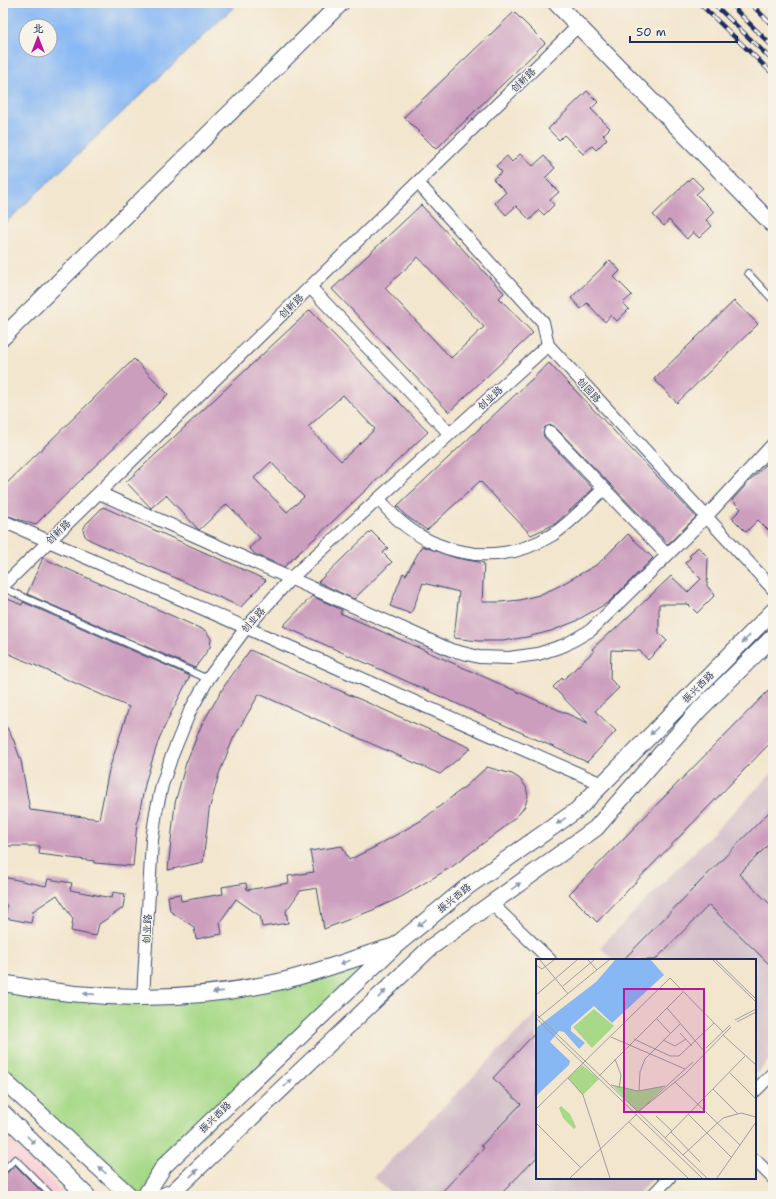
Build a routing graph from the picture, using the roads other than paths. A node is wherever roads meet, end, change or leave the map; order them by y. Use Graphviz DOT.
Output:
graph roads {
  1 [pos="341,3"];
  2 [pos="556,3"];
  3 [pos="578,26"];
  4 [pos="418,183"];
  5 [pos="773,226"];
  6 [pos="748,273"];
  7 [pos="310,287"];
  8 [pos="773,300"];
  9 [pos="3,337"];
  10 [pos="548,345"];
  11 [pos="550,432"];
  12 [pos="450,434"];
  13 [pos="773,444"];
  14 [pos="604,489"];
  15 [pos="99,493"];
  16 [pos="379,498"];
  17 [pos="706,517"];
  18 [pos="3,521"];
  19 [pos="50,541"];
  20 [pos="667,555"];
  21 [pos="291,578"];
  22 [pos="3,587"];
  23 [pos="773,589"];
  24 [pos="773,611"];
  25 [pos="246,628"];
  26 [pos="773,637"];
  27 [pos="208,680"];
  28 [pos="602,784"];
  29 [pos="492,904"];
  30 [pos="395,946"];
  31 [pos="549,959"];
  32 [pos="3,982"];
  33 [pos="143,997"];
  34 [pos="773,1074"];
  35 [pos="3,1080"];
  36 [pos="756,1090"];
  37 [pos="3,1113"];
  38 [pos="756,1161"];
  39 [pos="3,1171"];
  40 [pos="773,1178"];
  41 [pos="669,1179"];
  42 [pos="3,1193"];
  43 [pos="6,1196"];
  44 [pos="52,1196"];
  45 [pos="87,1196"];
  46 [pos="130,1196"];
  47 [pos="145,1196"];
  48 [pos="163,1196"];
  49 [pos="652,1196"];
  1 -- 9 [label="main road"];
  2 -- 3 [label="main road"];
  3 -- 4 [label="street, 创新路"];
  3 -- 5 [label="main road"];
  4 -- 7 [label="street, 创新路"];
  4 -- 10 [label="street"];
  6 -- 8 [label="lane"];
  7 -- 12 [label="street"];
  7 -- 15 [label="street, 创新路"];
  10 -- 12 [label="street, 创业路"];
  10 -- 17 [label="street, 创园路"];
  11 -- 14 [label="street"];
  12 -- 16 [label="street, 创业路"];
  13 -- 17 [label="street"];
  14 -- 16 [label="street"];
  14 -- 20 [label="street"];
  15 -- 19 [label="street, 创新路"];
  15 -- 21 [label="street"];
  16 -- 21 [label="street, 创业路"];
  17 -- 20 [label="street"];
  17 -- 23 [label="street, 创园路"];
  18 -- 19 [label="street"];
  19 -- 22 [label="street, 创新路"];
  19 -- 25 [label="street"];
  20 -- 21 [label="street"];
  21 -- 25 [label="street, 创业路"];
  22 -- 27 [label="lane"];
  24 -- 28 [label="main road, 振兴西路, one-way"];
  25 -- 27 [label="street, 创业路"];
  25 -- 28 [label="street"];
  29 -- 26 [label="main road, 振兴西路, one-way"];
  27 -- 33 [label="street, 创业路"];
  28 -- 30 [label="main road, 振兴西路, one-way"];
  29 -- 31 [label="street"];
  48 -- 29 [label="main road, 振兴西路, one-way"];
  30 -- 33 [label="main road, one-way"];
  30 -- 47 [label="main road, 振兴西路"];
  33 -- 32 [label="main road, one-way"];
  34 -- 36 [label="street"];
  46 -- 35 [label="main road, one-way"];
  37 -- 45 [label="main road, one-way"];
  38 -- 40 [label="street"];
  39 -- 44 [label="lane"];
  41 -- 49 [label="street"];
  42 -- 43 [label="lane"];
}
